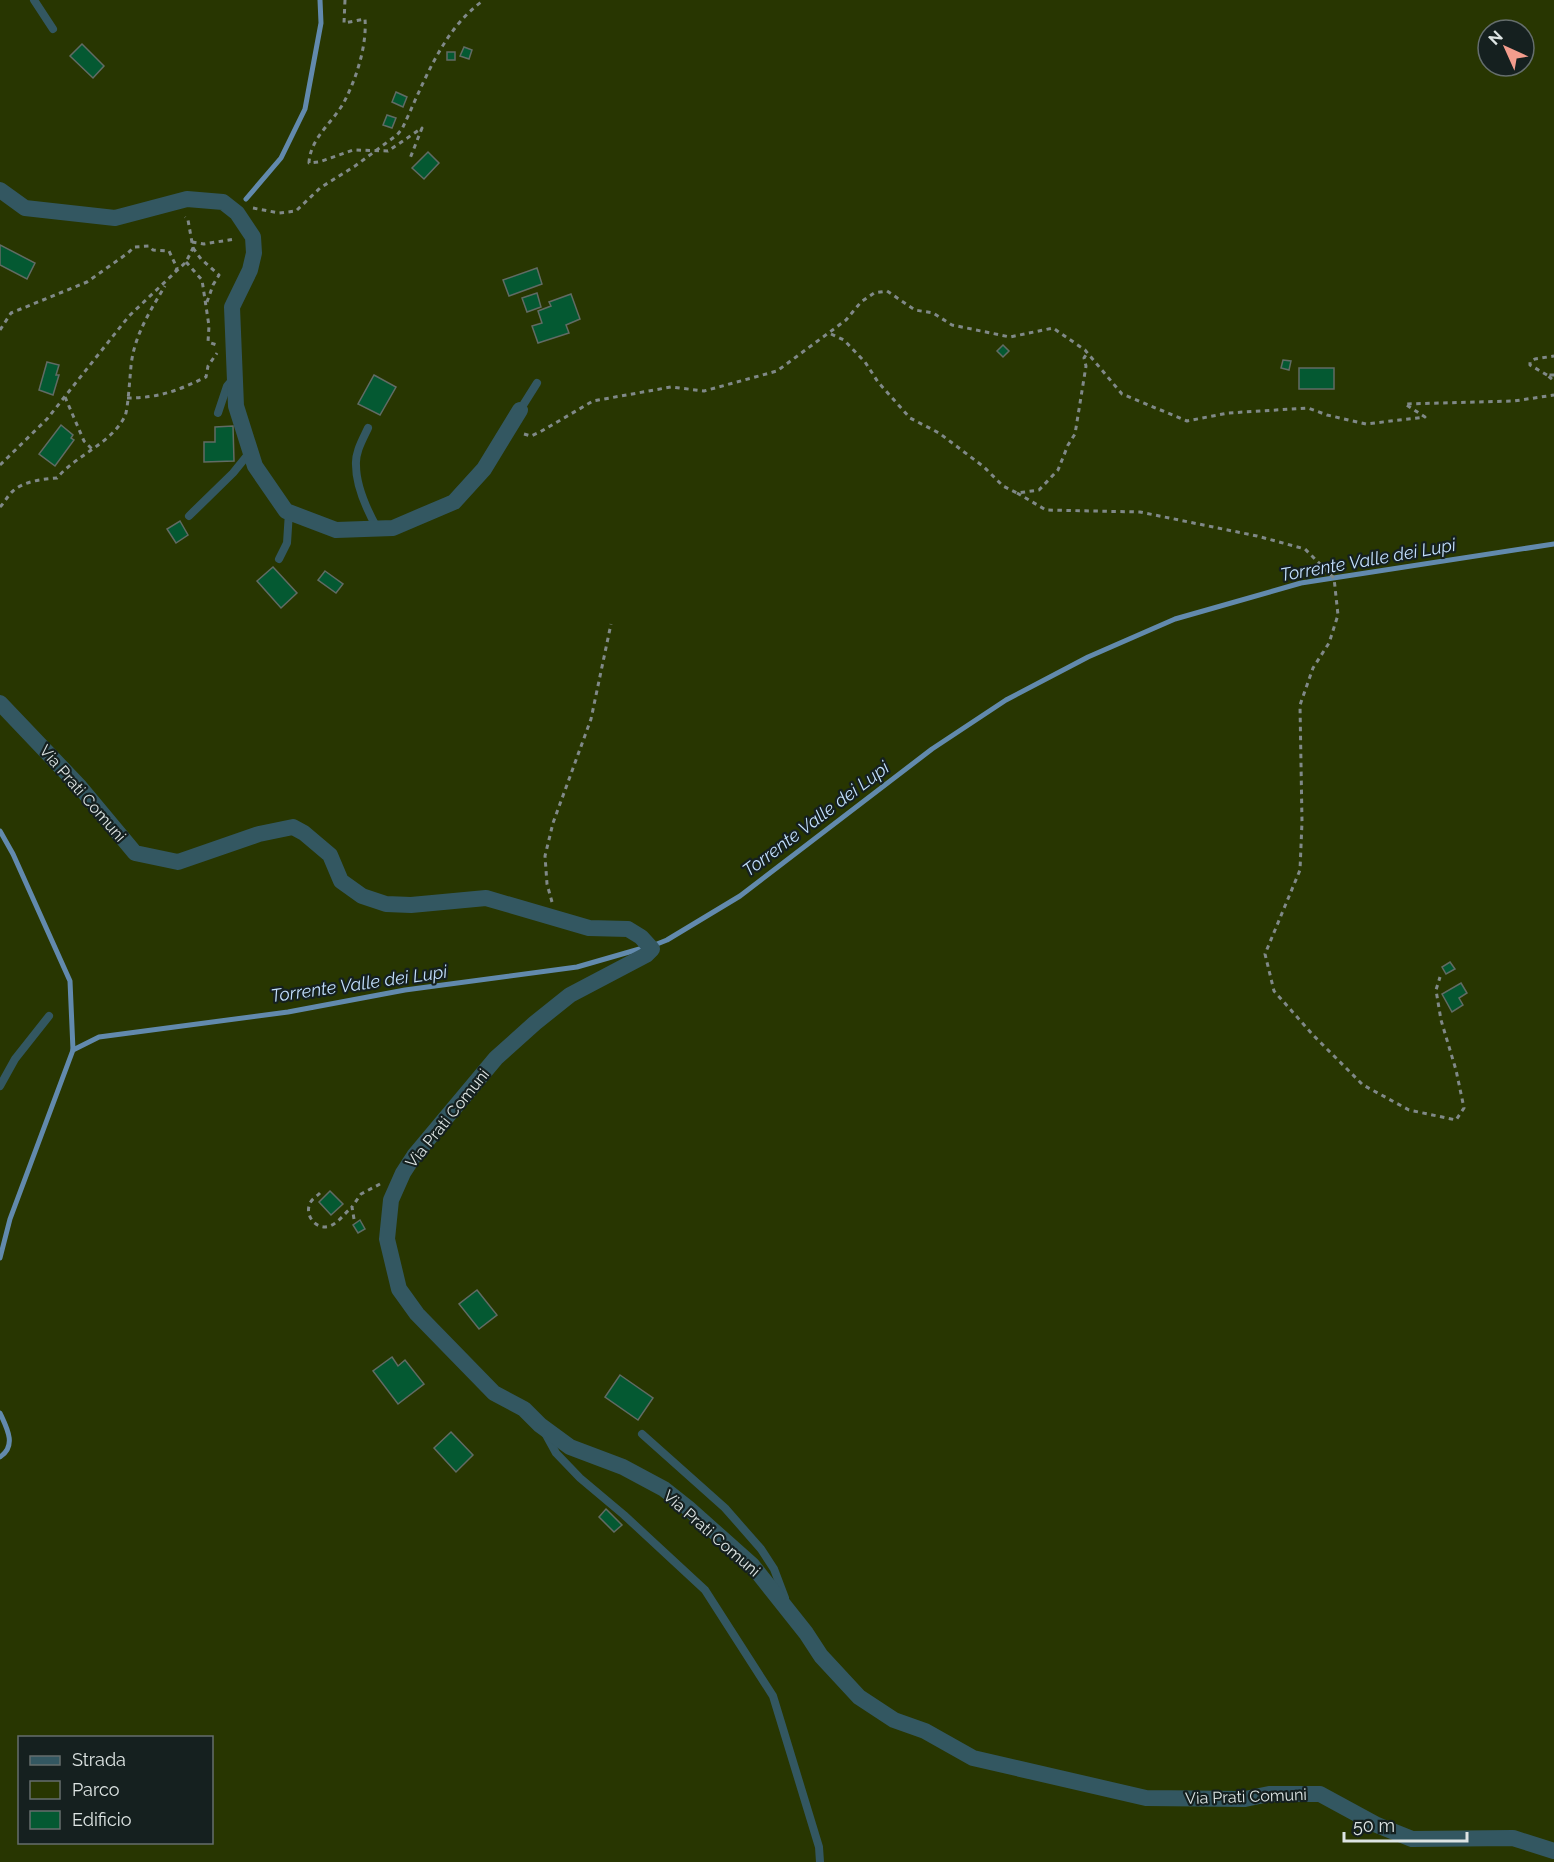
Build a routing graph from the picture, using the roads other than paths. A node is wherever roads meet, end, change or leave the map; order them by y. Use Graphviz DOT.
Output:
graph roads {
  1 [pos="34,0"];
  2 [pos="53,30"];
  3 [pos="0,190"];
  4 [pos="235,376"];
  5 [pos="537,384"];
  6 [pos="520,410"];
  7 [pos="218,413"];
  8 [pos="368,428"];
  9 [pos="251,452"];
  10 [pos="289,511"];
  11 [pos="189,516"];
  12 [pos="378,529"];
  13 [pos="279,559"];
  14 [pos="0,703"];
  15 [pos="49,1016"];
  16 [pos="0,1086"];
  17 [pos="540,1425"];
  18 [pos="642,1434"];
  19 [pos="791,1613"];
  20 [pos="1554,1851"];
  21 [pos="819,1862"];
  1 -- 2 [label="lane"];
  3 -- 4 [label="street"];
  4 -- 7 [label="lane"];
  4 -- 9 [label="street"];
  5 -- 6 [label="lane"];
  6 -- 12 [label="street"];
  8 -- 12 [label="lane"];
  9 -- 10 [label="street"];
  9 -- 11 [label="lane"];
  10 -- 12 [label="street"];
  10 -- 13 [label="lane"];
  14 -- 17 [label="street, Via Prati Comuni"];
  15 -- 16 [label="lane"];
  17 -- 19 [label="street, Via Prati Comuni"];
  17 -- 21 [label="lane"];
  18 -- 19 [label="lane"];
  19 -- 20 [label="street, Via Prati Comuni"];
}
